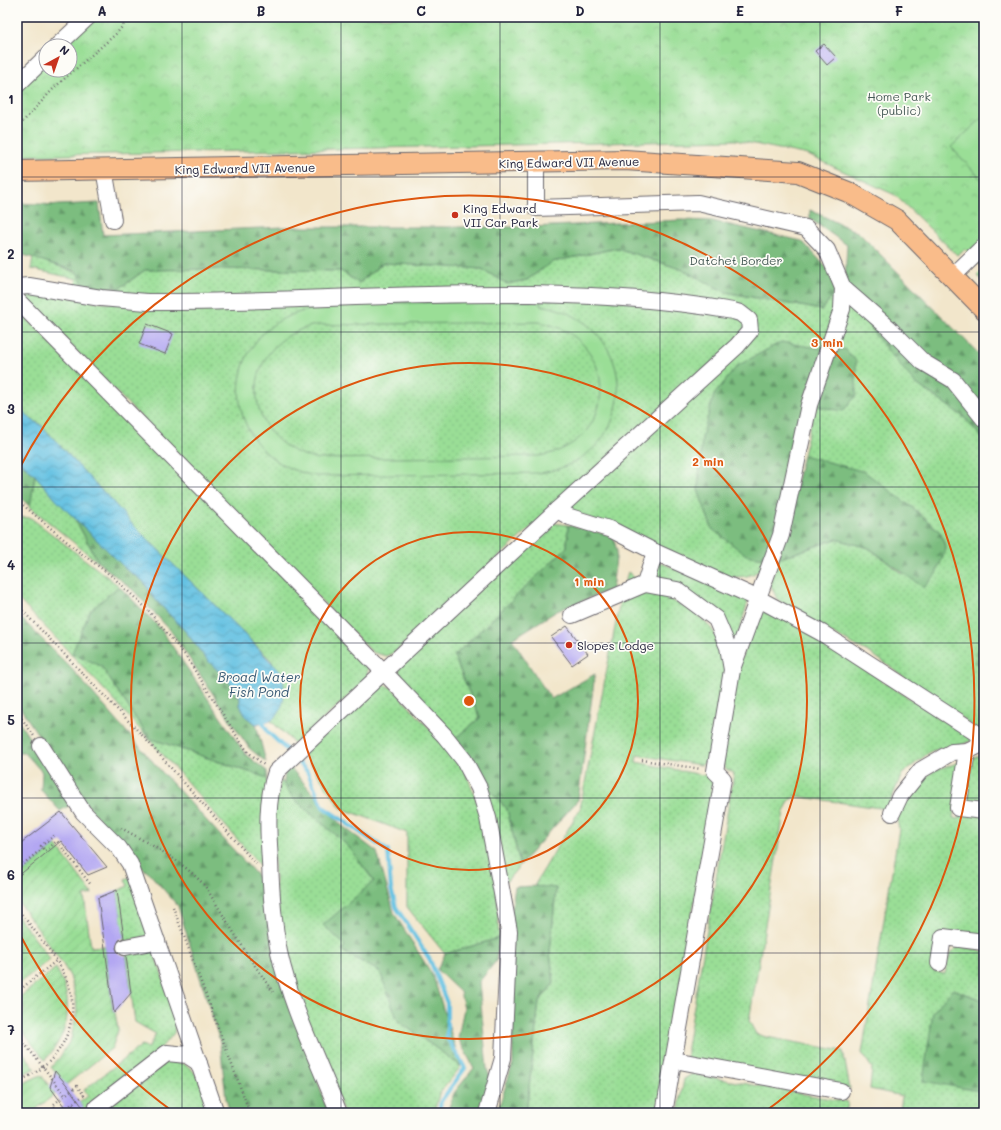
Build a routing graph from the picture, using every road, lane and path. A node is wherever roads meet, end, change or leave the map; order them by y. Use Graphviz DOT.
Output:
graph roads {
  1 [pos="88,17"];
  2 [pos="130,17"];
  3 [pos="66,38"];
  4 [pos="38,65"];
  5 [pos="17,85"];
  6 [pos="17,128"];
  7 [pos="536,162"];
  8 [pos="104,169"];
  9 [pos="17,171"];
  10 [pos="113,220"];
  11 [pos="984,246"];
  12 [pos="954,276"];
  13 [pos="17,287"];
  14 [pos="843,288"];
  15 [pos="17,300"];
  16 [pos="984,309"];
  17 [pos="984,419"];
  18 [pos="17,500"];
  19 [pos="557,510"];
  20 [pos="655,552"];
  21 [pos="644,584"];
  22 [pos="759,599"];
  23 [pos="17,604"];
  24 [pos="572,615"];
  25 [pos="732,670"];
  26 [pos="383,671"];
  27 [pos="17,712"];
  28 [pos="984,738"];
  29 [pos="984,743"];
  30 [pos="41,746"];
  31 [pos="967,751"];
  32 [pos="642,760"];
  33 [pos="281,767"];
  34 [pos="715,771"];
  35 [pos="984,811"];
  36 [pos="892,813"];
  37 [pos="116,825"];
  38 [pos="56,835"];
  39 [pos="43,848"];
  40 [pos="17,869"];
  41 [pos="271,878"];
  42 [pos="91,885"];
  43 [pos="173,907"];
  44 [pos="17,908"];
  45 [pos="157,941"];
  46 [pos="984,942"];
  47 [pos="125,947"];
  48 [pos="56,961"];
  49 [pos="939,963"];
  50 [pos="17,992"];
  51 [pos="276,996"];
  52 [pos="186,1025"];
  53 [pos="17,1034"];
  54 [pos="167,1053"];
  55 [pos="674,1060"];
  56 [pos="199,1063"];
  57 [pos="43,1067"];
  58 [pos="17,1081"];
  59 [pos="841,1091"];
  60 [pos="65,1095"];
  61 [pos="72,1104"];
  62 [pos="61,1113"];
  63 [pos="79,1113"];
  64 [pos="98,1113"];
  65 [pos="216,1113"];
  66 [pos="250,1113"];
  67 [pos="339,1113"];
  68 [pos="487,1113"];
  69 [pos="664,1113"];
  1 -- 3 [label="lane"];
  2 -- 6 [label="path"];
  4 -- 5 [label="lane"];
  7 -- 8 [label="main road, King Edward VII Avenue"];
  7 -- 12 [label="main road, King Edward VII Avenue"];
  7 -- 14 [label="lane"];
  8 -- 9 [label="main road, King Edward VII Avenue"];
  8 -- 10 [label="lane"];
  11 -- 12 [label="lane"];
  12 -- 16 [label="main road, King Edward VII Avenue"];
  13 -- 19 [label="lane"];
  14 -- 17 [label="lane"];
  14 -- 22 [label="lane"];
  15 -- 26 [label="lane"];
  18 -- 33 [label="path"];
  19 -- 20 [label="lane"];
  19 -- 26 [label="lane"];
  20 -- 21 [label="lane"];
  20 -- 22 [label="lane"];
  21 -- 24 [label="lane"];
  21 -- 25 [label="lane"];
  22 -- 25 [label="lane"];
  22 -- 28 [label="lane"];
  23 -- 41 [label="path"];
  25 -- 34 [label="lane"];
  26 -- 33 [label="lane"];
  26 -- 68 [label="lane"];
  27 -- 30 [label="path"];
  29 -- 31 [label="lane"];
  30 -- 45 [label="lane"];
  31 -- 35 [label="lane"];
  31 -- 36 [label="lane"];
  32 -- 34 [label="path"];
  33 -- 41 [label="lane"];
  34 -- 55 [label="lane"];
  37 -- 51 [label="path"];
  38 -- 39 [label="path"];
  39 -- 40 [label="path"];
  39 -- 42 [label="path"];
  41 -- 67 [label="lane"];
  43 -- 66 [label="path"];
  44 -- 48 [label="path"];
  45 -- 47 [label="lane"];
  45 -- 52 [label="lane"];
  46 -- 49 [label="lane"];
  48 -- 50 [label="path"];
  48 -- 57 [label="path"];
  52 -- 54 [label="lane"];
  52 -- 56 [label="lane"];
  53 -- 57 [label="path"];
  54 -- 56 [label="lane"];
  54 -- 64 [label="lane"];
  55 -- 59 [label="lane"];
  55 -- 69 [label="lane"];
  56 -- 65 [label="lane"];
  57 -- 58 [label="path"];
  57 -- 60 [label="path"];
  60 -- 61 [label="path"];
  60 -- 62 [label="path"];
  61 -- 62 [label="path"];
  61 -- 63 [label="path"];
}
